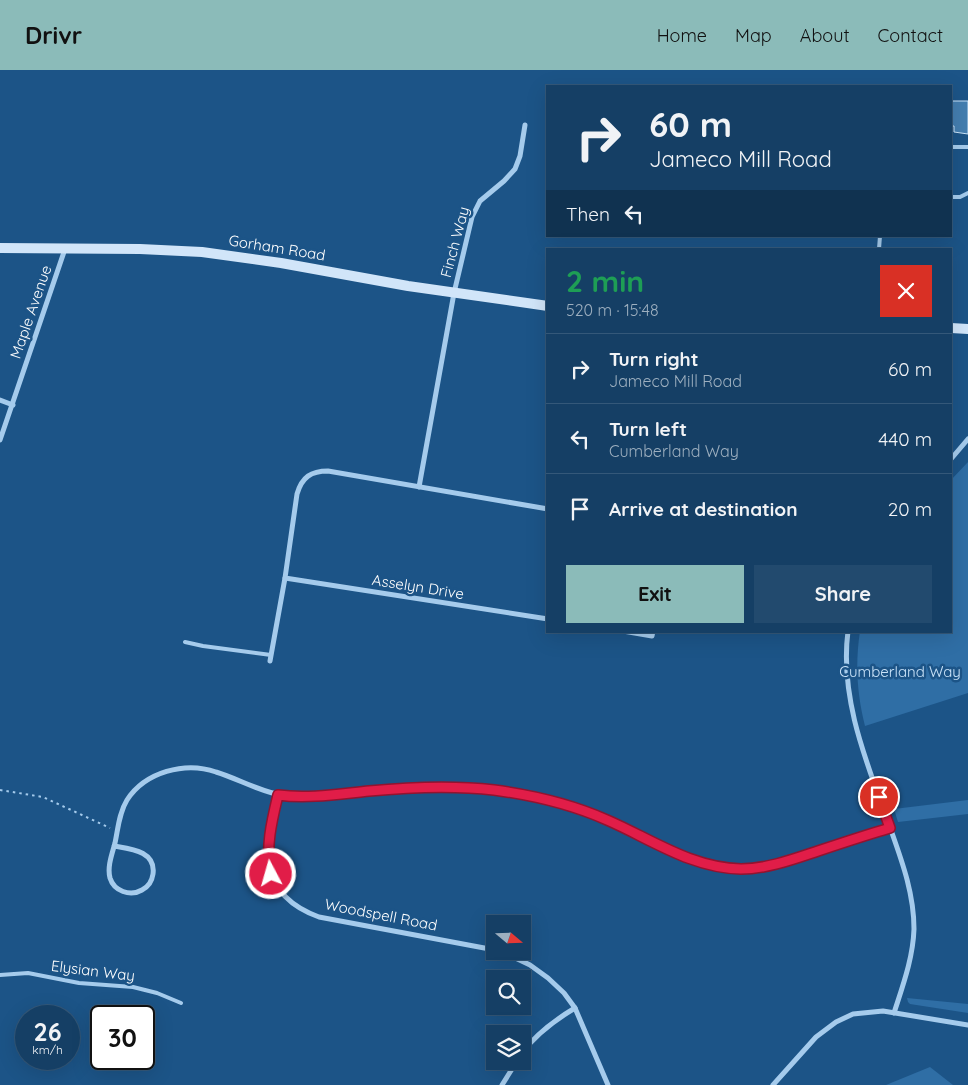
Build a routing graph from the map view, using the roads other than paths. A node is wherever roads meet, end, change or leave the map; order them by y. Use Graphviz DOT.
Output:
graph roads {
  1 [pos="525,125"];
  2 [pos="952,147"];
  3 [pos="968,147"];
  4 [pos="968,193"];
  5 [pos="952,197"];
  6 [pos="0,248"];
  7 [pos="65,249"];
  8 [pos="454,293"];
  9 [pos="546,306"];
  10 [pos="952,328"];
  11 [pos="968,329"];
  12 [pos="0,400"];
  13 [pos="13,404"];
  14 [pos="968,439"];
  15 [pos="0,440"];
  16 [pos="952,458"];
  17 [pos="419,488"];
  18 [pos="546,509"];
  19 [pos="285,578"];
  20 [pos="546,620"];
  21 [pos="635,633"];
  22 [pos="653,633"];
  23 [pos="848,633"];
  24 [pos="185,642"];
  25 [pos="270,658"];
  26 [pos="278,795"];
  27 [pos="890,828"];
  28 [pos="114,846"];
  29 [pos="486,948"];
  30 [pos="521,960"];
  31 [pos="0,975"];
  32 [pos="181,1003"];
  33 [pos="574,1008"];
  34 [pos="894,1013"];
  35 [pos="968,1025"];
  36 [pos="531,1042"];
  37 [pos="511,1070"];
  38 [pos="502,1085"];
  39 [pos="608,1085"];
  40 [pos="773,1085"];
  1 -- 8 [label="street, Finch Way"];
  2 -- 3 [label="lane"];
  4 -- 5 [label="lane"];
  6 -- 7 [label="main road, Gorham Road"];
  7 -- 8 [label="main road, Gorham Road"];
  7 -- 13 [label="street, Maple Avenue"];
  8 -- 9 [label="main road, Gorham Road"];
  8 -- 17 [label="street"];
  10 -- 11 [label="main road"];
  12 -- 13 [label="street"];
  13 -- 15 [label="street, Maple Avenue"];
  14 -- 16 [label="street"];
  17 -- 18 [label="street"];
  17 -- 19 [label="street"];
  19 -- 20 [label="street, Asselyn Drive"];
  19 -- 25 [label="street"];
  21 -- 22 [label="street"];
  23 -- 27 [label="street"];
  24 -- 25 [label="lane"];
  26 -- 27 [label="street"];
  26 -- 28 [label="street"];
  26 -- 29 [label="street, Woodspell Road"];
  27 -- 34 [label="street"];
  28 -- 28 [label="street"];
  30 -- 33 [label="street"];
  31 -- 32 [label="lane, Elysian Way"];
  33 -- 36 [label="street"];
  33 -- 39 [label="street"];
  34 -- 35 [label="street"];
  34 -- 40 [label="street"];
  37 -- 38 [label="street"];
}
